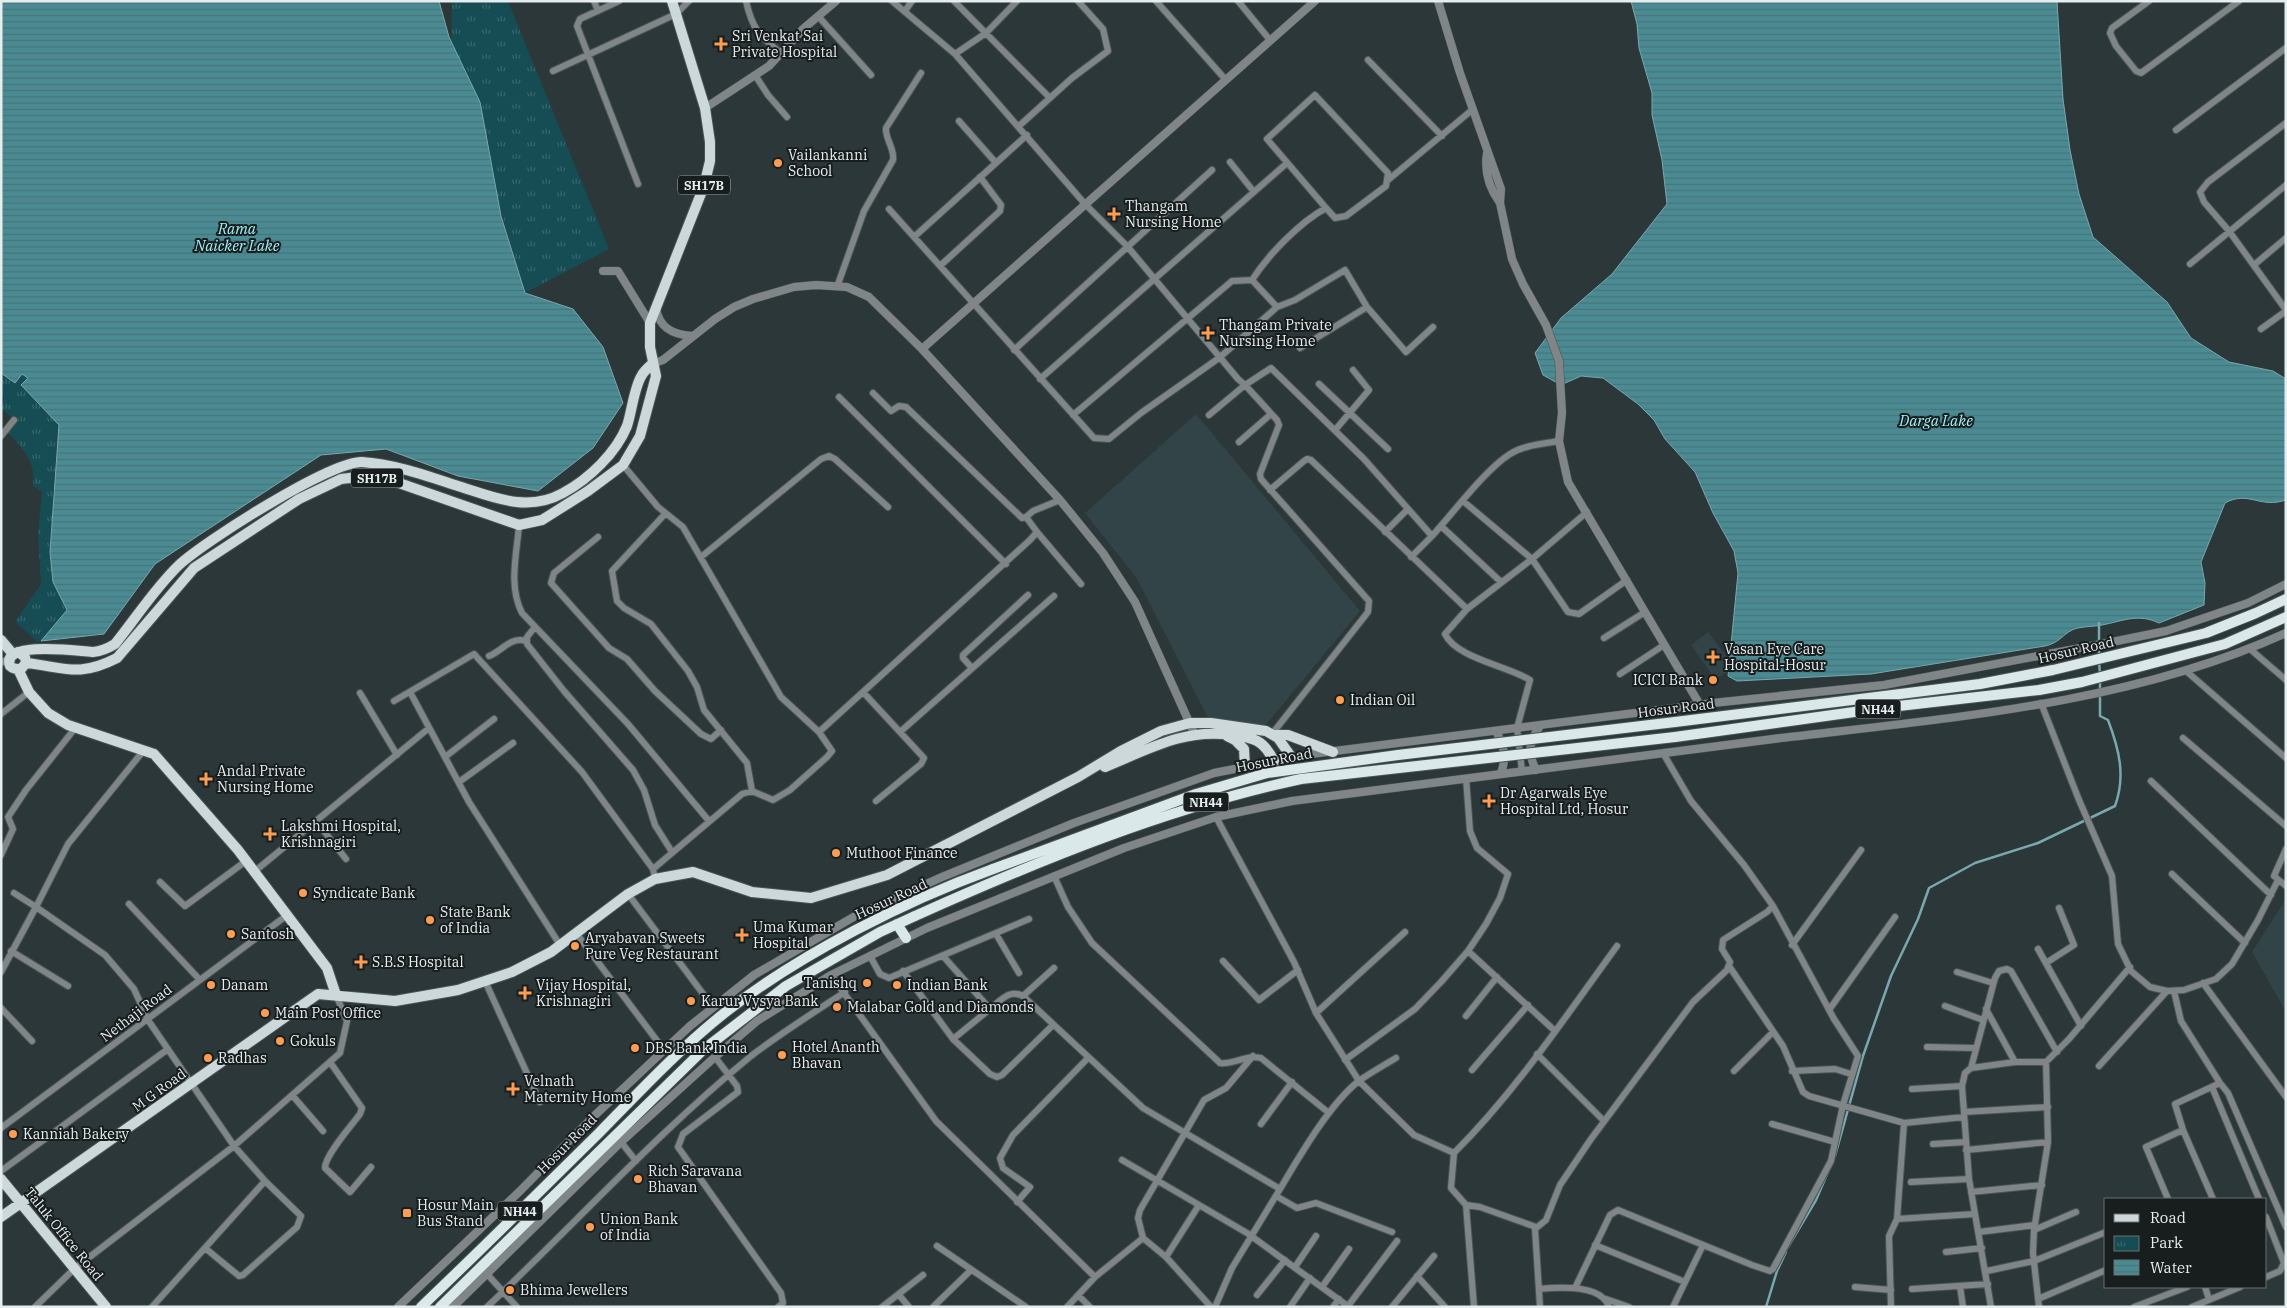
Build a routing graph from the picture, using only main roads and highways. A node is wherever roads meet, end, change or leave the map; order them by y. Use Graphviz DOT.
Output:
graph roads {
  1 [pos="672,1"];
  2 [pos="652,364"];
  3 [pos="2286,599"];
  4 [pos="2286,618"];
  5 [pos="1,640"];
  6 [pos="10,656"];
  7 [pos="22,666"];
  8 [pos="1192,728"];
  9 [pos="1220,733"];
  10 [pos="1273,734"];
  11 [pos="1333,752"];
  12 [pos="1292,758"];
  13 [pos="1274,761"];
  14 [pos="1245,767"];
  15 [pos="961,869"];
  16 [pos="966,880"];
  17 [pos="898,924"];
  18 [pos="906,938"];
  19 [pos="336,995"];
  20 [pos="1,1179"];
  21 [pos="21,1204"];
  22 [pos="1,1217"];
  23 [pos="106,1307"];
  24 [pos="421,1307"];
  25 [pos="440,1307"];
  1 -- 2 [label="main road, SH17B"];
  2 -- 6 [label="main road, SH17B"];
  2 -- 7 [label="main road, SH17B"];
  3 -- 16 [label="highway, Hosur Road / NH44, bridge"];
  4 -- 17 [label="highway, Hosur Road / NH44, bridge"];
  5 -- 6 [label="main road"];
  6 -- 7 [label="main road"];
  6 -- 7 [label="main road"];
  7 -- 19 [label="main road"];
  8 -- 9 [label="main road"];
  8 -- 10 [label="main road"];
  8 -- 19 [label="main road, M G Road"];
  9 -- 13 [label="main road"];
  9 -- 14 [label="main road"];
  10 -- 11 [label="main road"];
  10 -- 12 [label="main road"];
  15 -- 16 [label="highway"];
  16 -- 24 [label="highway, Hosur Road / NH44"];
  17 -- 18 [label="highway"];
  17 -- 25 [label="highway, Hosur Road / NH44"];
  19 -- 21 [label="main road, M G Road"];
  20 -- 21 [label="main road, Taluk Office Road"];
  21 -- 22 [label="main road, M G Road"];
  21 -- 23 [label="main road, Taluk Office Road"];
}
